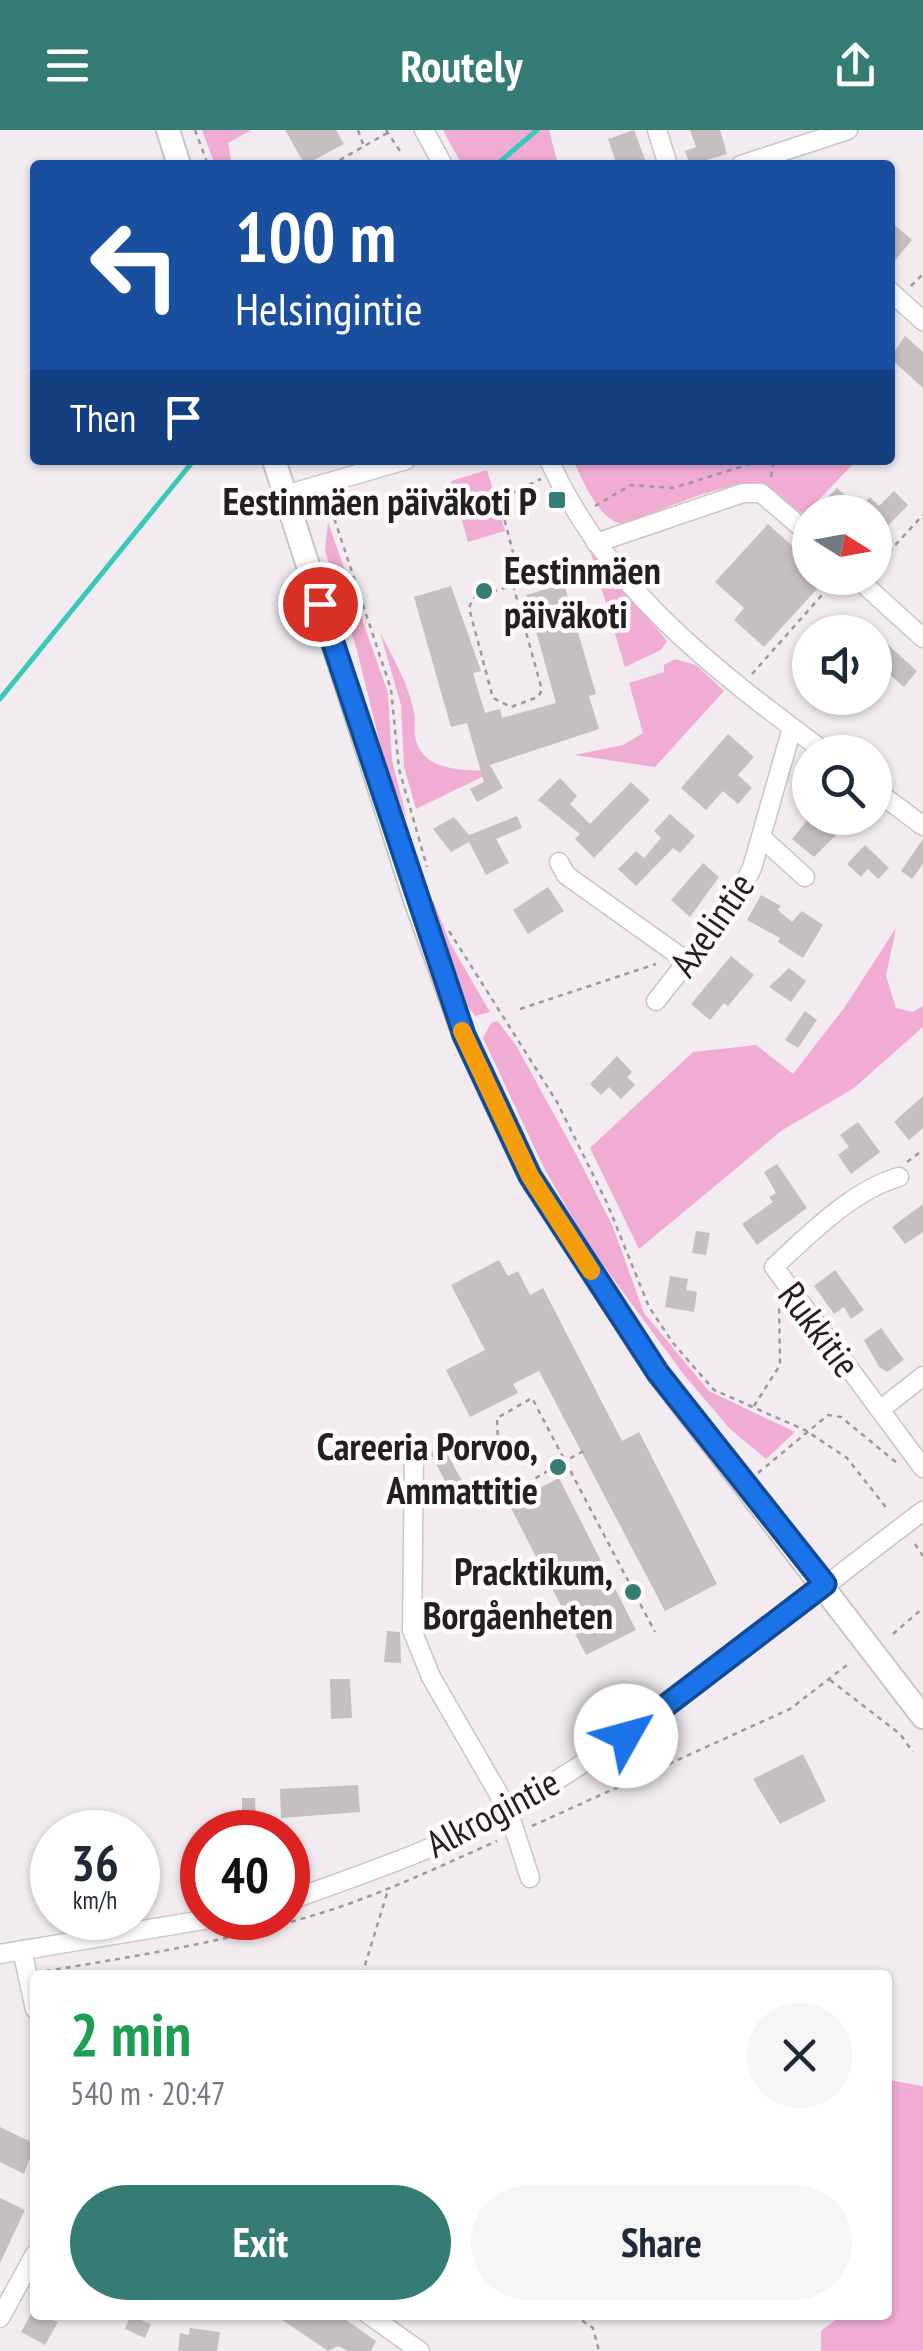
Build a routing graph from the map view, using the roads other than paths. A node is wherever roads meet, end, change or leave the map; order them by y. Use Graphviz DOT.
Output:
graph roads {
  1 [pos="168,130"];
  2 [pos="424,130"];
  3 [pos="658,130"];
  4 [pos="848,130"];
  5 [pos="177,160"];
  6 [pos="439,160"];
  7 [pos="667,160"];
  8 [pos="767,160"];
  9 [pos="895,296"];
  10 [pos="923,321"];
  11 [pos="276,465"];
  12 [pos="390,465"];
  13 [pos="546,469"];
  14 [pos="285,495"];
  15 [pos="792,520"];
  16 [pos="596,544"];
  17 [pos="876,595"];
  18 [pos="922,637"];
  19 [pos="792,728"];
  20 [pos="802,735"];
  21 [pos="892,803"];
  22 [pos="923,826"];
  23 [pos="762,838"];
  24 [pos="559,862"];
  25 [pos="805,877"];
  26 [pos="681,956"];
  27 [pos="656,1001"];
  28 [pos="899,1177"];
  29 [pos="923,1376"];
  30 [pos="880,1410"];
  31 [pos="414,1454"];
  32 [pos="923,1468"];
  33 [pos="923,1511"];
  34 [pos="825,1584"];
  35 [pos="923,1717"];
  36 [pos="508,1810"];
  37 [pos="530,1878"];
  38 [pos="310,1893"];
  39 [pos="180,1924"];
  40 [pos="22,1950"];
  41 [pos="0,1954"];
  42 [pos="30,1986"];
  43 [pos="30,2263"];
  44 [pos="0,2318"];
  45 [pos="376,2320"];
  46 [pos="420,2351"];
  1 -- 5 [label="main road"];
  2 -- 6 [label="street"];
  3 -- 7 [label="street"];
  4 -- 8 [label="street"];
  9 -- 10 [label="street"];
  11 -- 14 [label="main road"];
  12 -- 14 [label="street"];
  13 -- 16 [label="street"];
  14 -- 34 [label="main road"];
  15 -- 16 [label="street"];
  16 -- 19 [label="street"];
  17 -- 18 [label="street"];
  19 -- 20 [label="street"];
  19 -- 23 [label="street, Axelintie"];
  21 -- 22 [label="street"];
  23 -- 25 [label="street"];
  23 -- 26 [label="street, Axelintie"];
  24 -- 26 [label="street"];
  26 -- 27 [label="street, Axelintie"];
  28 -- 30 [label="street, Rukkitie"];
  29 -- 30 [label="street"];
  30 -- 32 [label="street, Rukkitie"];
  31 -- 36 [label="street"];
  33 -- 34 [label="street, Alkrogintie"];
  34 -- 35 [label="main road"];
  34 -- 36 [label="street, Alkrogintie"];
  36 -- 37 [label="street"];
  36 -- 38 [label="street, Alkrogintie"];
  39 -- 40 [label="street"];
  40 -- 41 [label="street"];
  40 -- 42 [label="street"];
  43 -- 44 [label="street"];
  45 -- 46 [label="street"];
}
